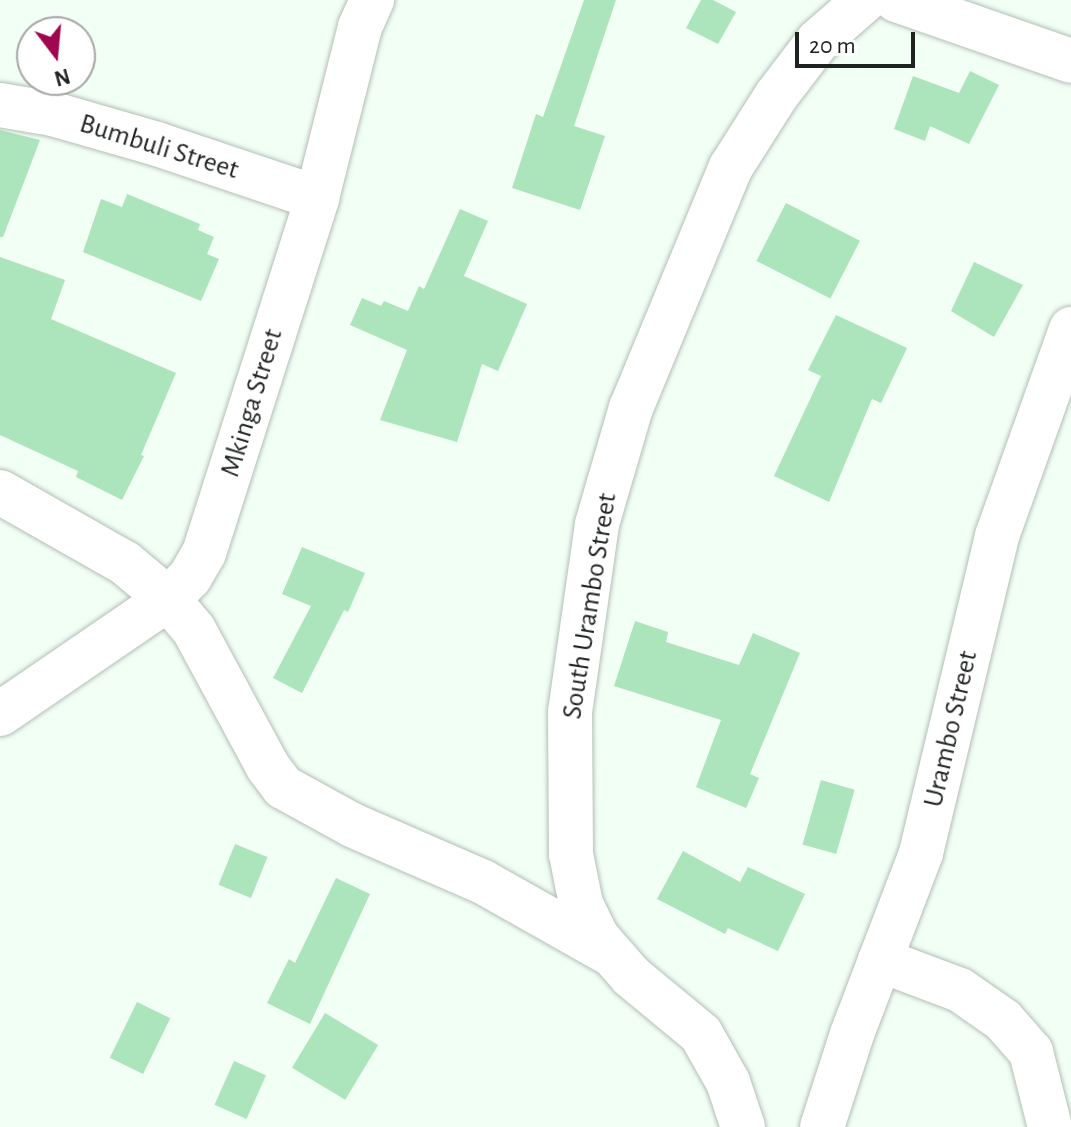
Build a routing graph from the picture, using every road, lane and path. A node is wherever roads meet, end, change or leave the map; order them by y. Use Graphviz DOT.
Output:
graph roads {
  1 [pos="372,0"];
  2 [pos="865,0"];
  3 [pos="896,0"];
  4 [pos="1071,61"];
  5 [pos="0,105"];
  6 [pos="317,198"];
  7 [pos="1071,329"];
  8 [pos="0,492"];
  9 [pos="168,599"];
  10 [pos="0,714"];
  11 [pos="615,957"];
  12 [pos="880,960"];
  13 [pos="743,1127"];
  14 [pos="822,1127"];
  15 [pos="1050,1127"];
  1 -- 6 [label="street, Mkinga Street"];
  2 -- 11 [label="street, South Urambo Street"];
  3 -- 4 [label="street"];
  5 -- 6 [label="street, Bumbuli Street"];
  6 -- 9 [label="street, Mkinga Street"];
  7 -- 12 [label="street, Urambo Street"];
  8 -- 9 [label="street"];
  9 -- 10 [label="street, Mkinga Street"];
  9 -- 11 [label="street"];
  11 -- 13 [label="street, South Urambo Street"];
  12 -- 14 [label="street, Urambo Street"];
  12 -- 15 [label="street"];
}
